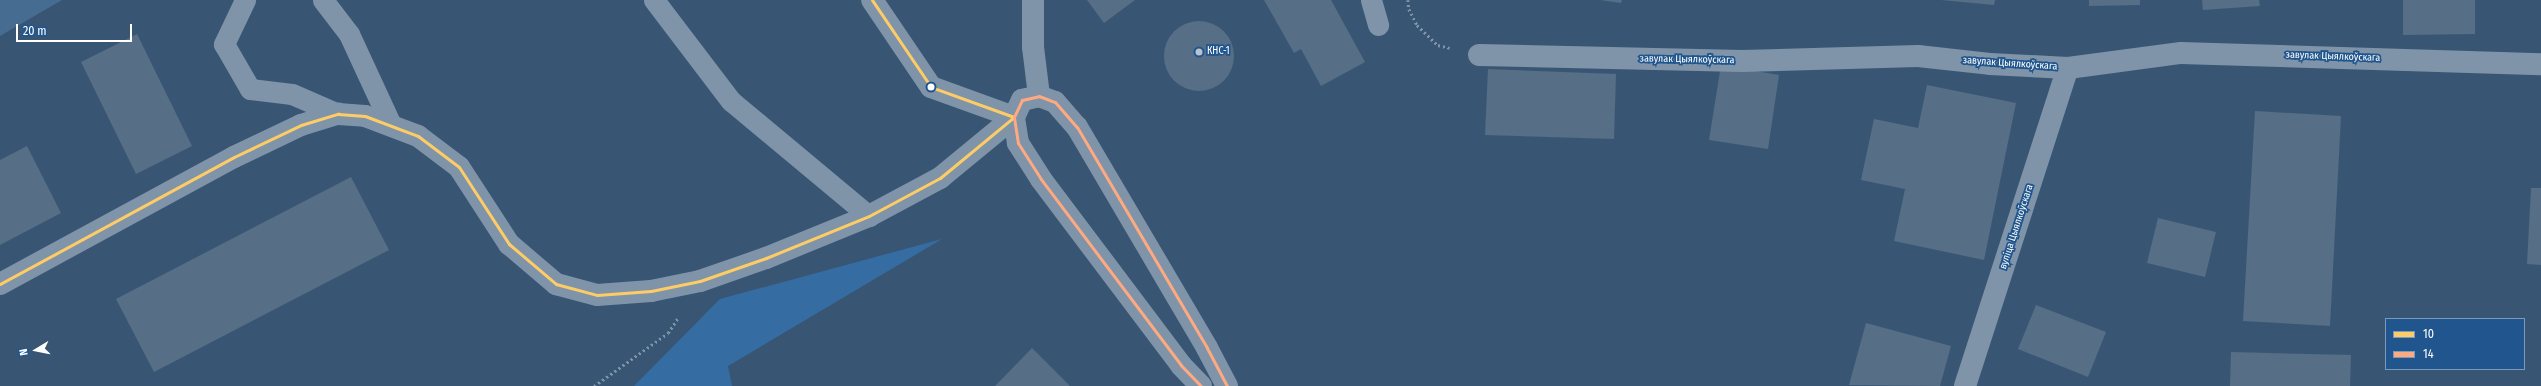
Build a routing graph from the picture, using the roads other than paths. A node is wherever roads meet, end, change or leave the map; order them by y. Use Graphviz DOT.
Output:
graph roads {
  1 [pos="245,0"];
  2 [pos="323,0"];
  3 [pos="654,0"];
  4 [pos="872,0"];
  5 [pos="1033,0"];
  6 [pos="1371,0"];
  7 [pos="1378,25"];
  8 [pos="1479,54"];
  9 [pos="2541,64"];
  10 [pos="2068,68"];
  11 [pos="1039,96"];
  12 [pos="338,114"];
  13 [pos="1014,117"];
  14 [pos="391,125"];
  15 [pos="868,216"];
  16 [pos="0,284"];
  17 [pos="1201,386"];
  18 [pos="1228,386"];
  19 [pos="1965,386"];
  1 -- 12 [label="lane"];
  2 -- 14 [label="lane"];
  3 -- 15 [label="lane"];
  4 -- 13 [label="street"];
  5 -- 11 [label="street"];
  6 -- 7 [label="lane"];
  8 -- 10 [label="street, завулак Цыялкоўскага"];
  9 -- 10 [label="street, завулак Цыялкоўскага"];
  10 -- 19 [label="street, вуліца Цыялкоўскага"];
  11 -- 13 [label="street"];
  11 -- 18 [label="street"];
  12 -- 14 [label="street"];
  12 -- 16 [label="street"];
  13 -- 15 [label="street"];
  13 -- 17 [label="street"];
  14 -- 15 [label="street"];
}
